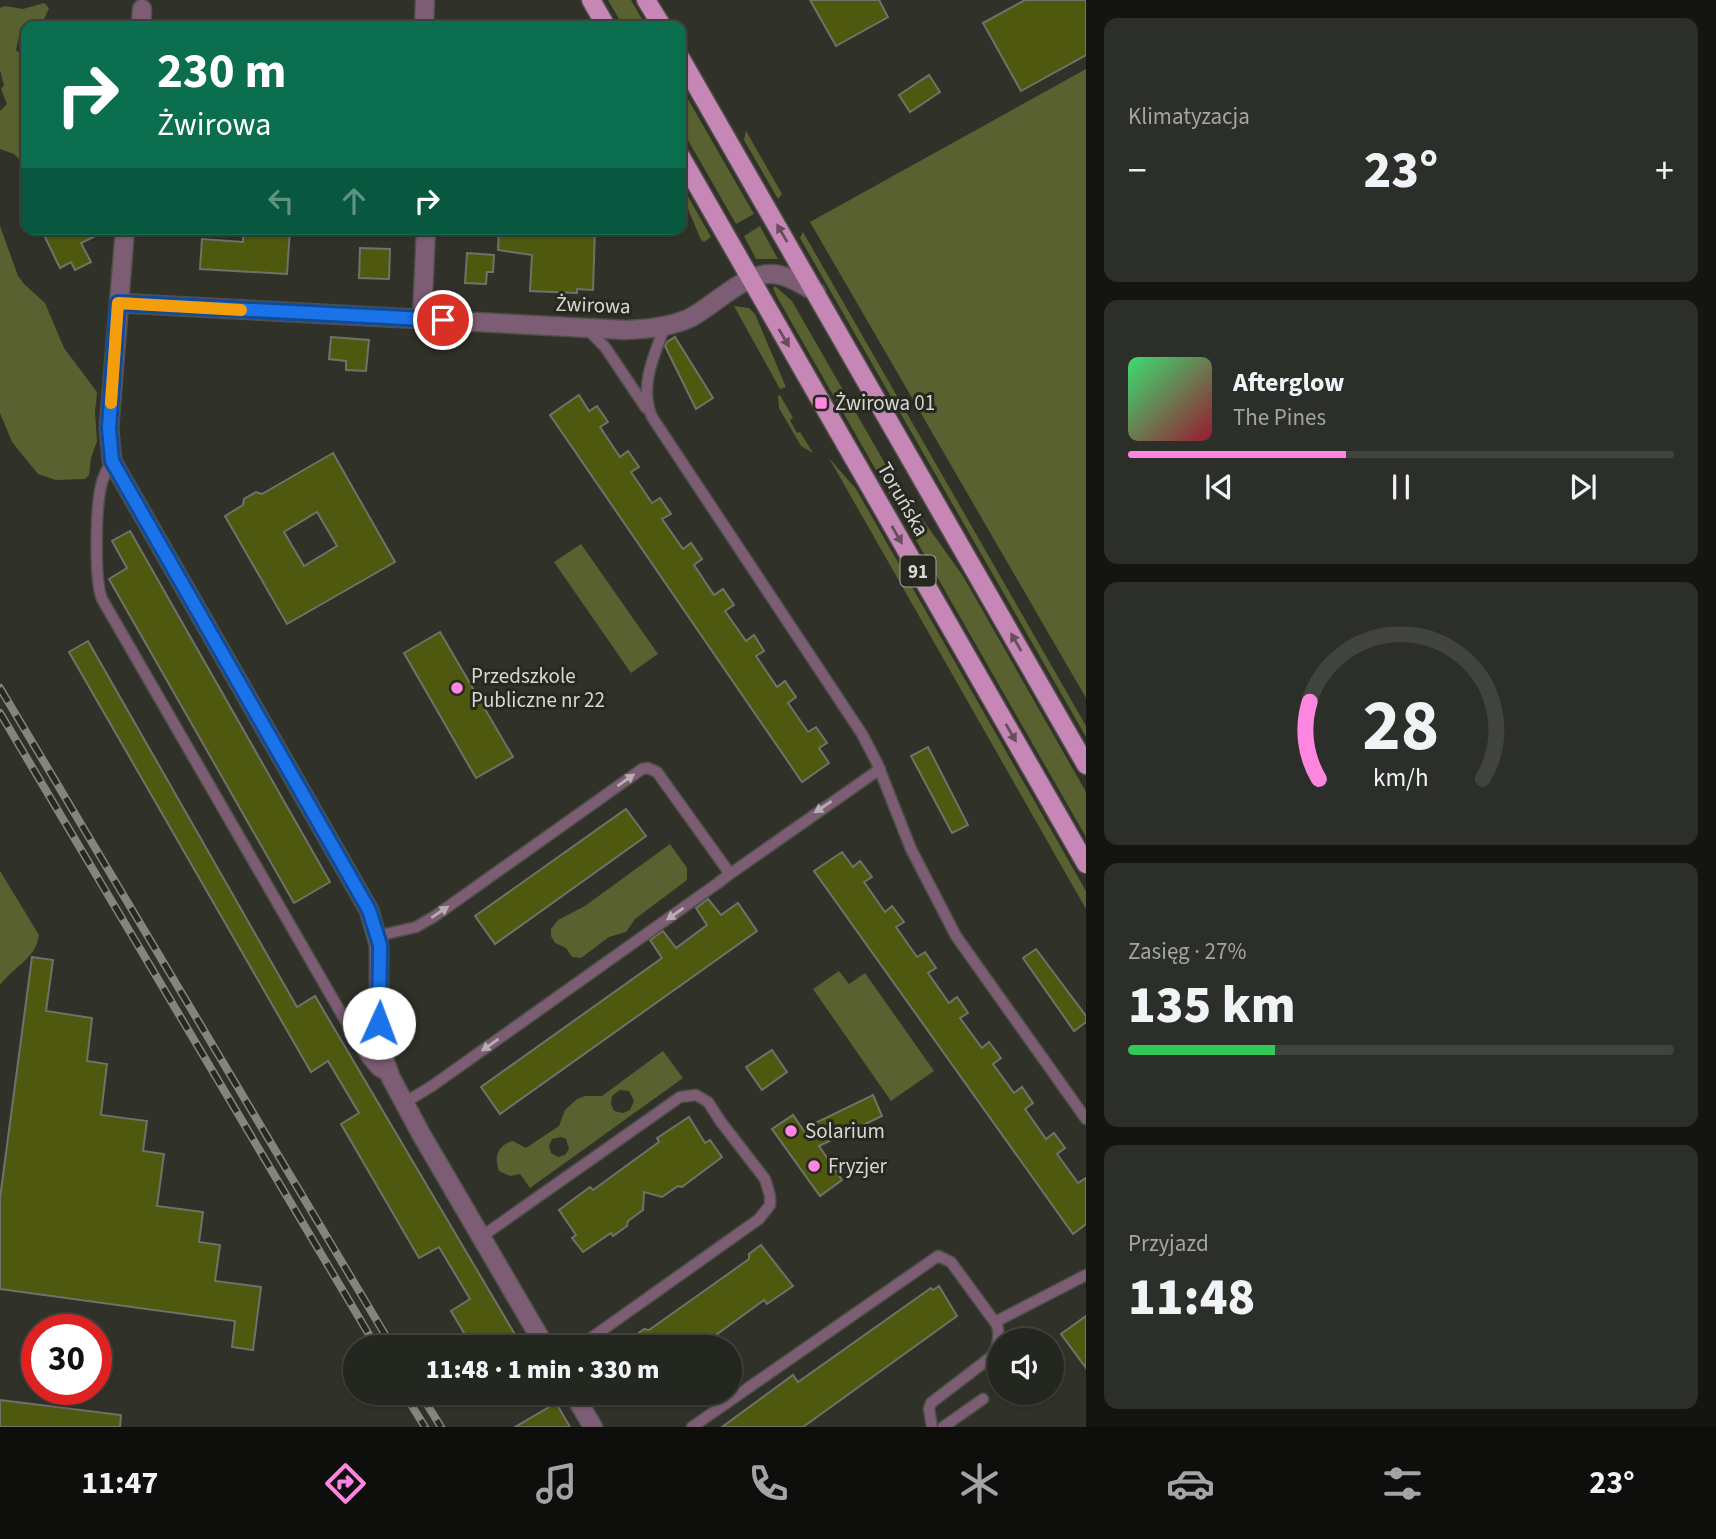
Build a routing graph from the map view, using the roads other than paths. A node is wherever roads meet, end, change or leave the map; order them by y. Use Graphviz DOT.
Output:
graph roads {
  1 [pos="425,0"];
  2 [pos="591,0"];
  3 [pos="646,0"];
  4 [pos="424,21"];
  5 [pos="603,21"];
  6 [pos="659,21"];
  7 [pos="686,68"];
  8 [pos="686,166"];
  9 [pos="124,235"];
  10 [pos="426,235"];
  11 [pos="750,279"];
  12 [pos="816,292"];
  13 [pos="118,303"];
  14 [pos="422,319"];
  15 [pos="665,326"];
  16 [pos="587,329"];
  17 [pos="652,417"];
  18 [pos="112,461"];
  19 [pos="1086,765"];
  20 [pos="880,769"];
  21 [pos="1086,864"];
  22 [pos="727,876"];
  23 [pos="377,936"];
  24 [pos="391,1078"];
  25 [pos="404,1103"];
  26 [pos="1086,1119"];
  27 [pos="481,1237"];
  28 [pos="1086,1275"];
  29 [pos="995,1322"];
  30 [pos="538,1335"];
  31 [pos="595,1335"];
  32 [pos="983,1399"];
  33 [pos="580,1405"];
  34 [pos="593,1427"];
  35 [pos="692,1427"];
  36 [pos="932,1427"];
  37 [pos="943,1427"];
  1 -- 4 [label="street"];
  2 -- 5 [label="main road"];
  3 -- 6 [label="main road"];
  12 -- 7 [label="main road, Toruńska / 91, one-way"];
  8 -- 11 [label="main road, Toruńska / 91"];
  9 -- 13 [label="street"];
  10 -- 14 [label="street"];
  11 -- 12 [label="street"];
  11 -- 15 [label="street, Żwirowa"];
  11 -- 21 [label="main road, Toruńska / 91, one-way"];
  19 -- 12 [label="main road, Toruńska / 91, one-way"];
  13 -- 14 [label="street, Żwirowa"];
  13 -- 18 [label="street"];
  14 -- 16 [label="street, Żwirowa"];
  15 -- 16 [label="street, Żwirowa"];
  15 -- 17 [label="lane"];
  16 -- 17 [label="lane"];
  17 -- 20 [label="lane"];
  18 -- 23 [label="street"];
  18 -- 24 [label="lane"];
  20 -- 22 [label="lane, one-way"];
  20 -- 26 [label="lane"];
  23 -- 22 [label="lane, one-way"];
  22 -- 25 [label="lane, one-way"];
  23 -- 24 [label="street"];
  24 -- 25 [label="street"];
  25 -- 27 [label="street"];
  27 -- 30 [label="street"];
  27 -- 31 [label="lane"];
  28 -- 29 [label="lane"];
  29 -- 35 [label="lane"];
  29 -- 36 [label="lane"];
  32 -- 37 [label="lane"];
  33 -- 34 [label="street"];
}
